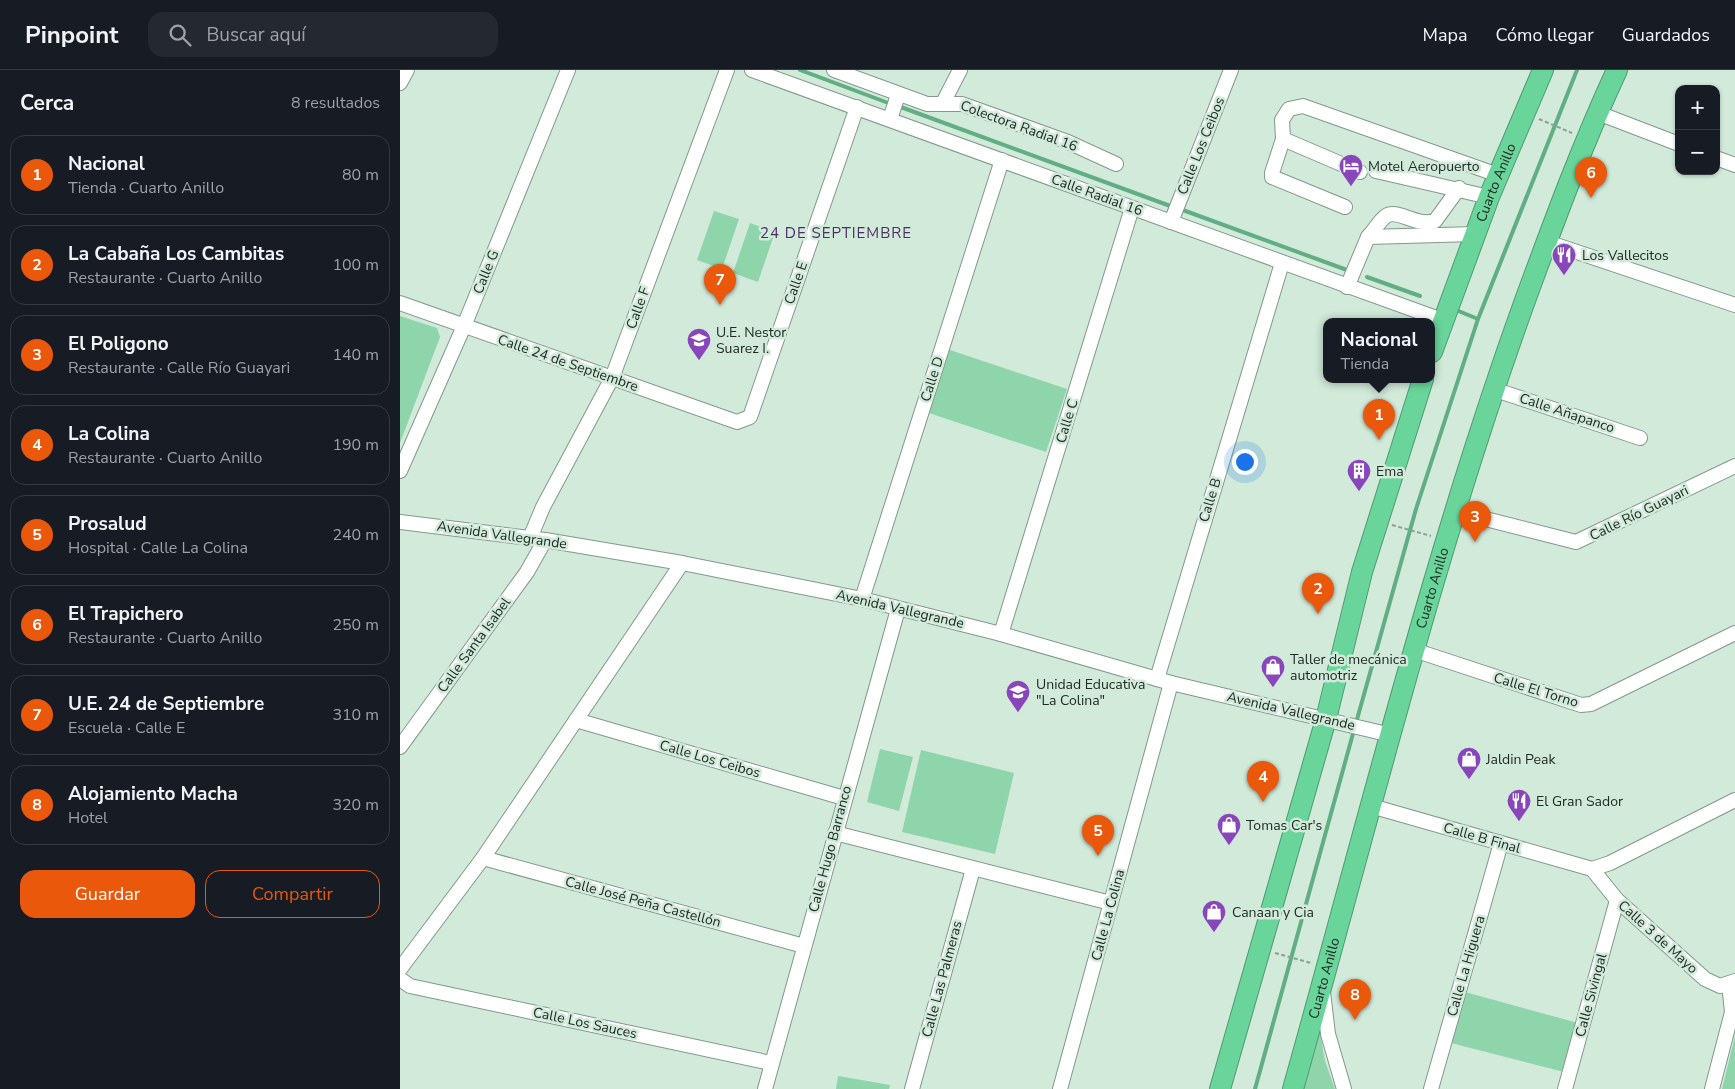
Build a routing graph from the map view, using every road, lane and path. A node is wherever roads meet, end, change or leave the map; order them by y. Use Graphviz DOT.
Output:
graph roads {
  1 [pos="407,70"];
  2 [pos="568,70"];
  3 [pos="727,70"];
  4 [pos="752,70"];
  5 [pos="834,70"];
  6 [pos="960,70"];
  7 [pos="1231,70"];
  8 [pos="1543,70"];
  9 [pos="1617,70"];
  10 [pos="400,83"];
  11 [pos="943,103"];
  12 [pos="894,106"];
  13 [pos="857,107"];
  14 [pos="1598,113"];
  15 [pos="1547,122"];
  16 [pos="1566,130"];
  17 [pos="1283,139"];
  18 [pos="1675,142"];
  19 [pos="1720,159"];
  20 [pos="1002,160"];
  21 [pos="1116,164"];
  22 [pos="1735,165"];
  23 [pos="1376,171"];
  24 [pos="1360,172"];
  25 [pos="1498,175"];
  26 [pos="1459,188"];
  27 [pos="1489,197"];
  28 [pos="1346,206"];
  29 [pos="1132,208"];
  30 [pos="1170,222"];
  31 [pos="1475,234"];
  32 [pos="1368,237"];
  33 [pos="1547,242"];
  34 [pos="1282,263"];
  35 [pos="1347,287"];
  36 [pos="400,303"];
  37 [pos="1735,306"];
  38 [pos="1442,320"];
  39 [pos="464,326"];
  40 [pos="1435,342"];
  41 [pos="612,378"];
  42 [pos="1422,383"];
  43 [pos="1493,389"];
  44 [pos="737,422"];
  45 [pos="1640,438"];
  46 [pos="1735,466"];
  47 [pos="400,472"];
  48 [pos="1454,511"];
  49 [pos="400,522"];
  50 [pos="1398,527"];
  51 [pos="1429,536"];
  52 [pos="530,538"];
  53 [pos="545,540"];
  54 [pos="682,562"];
  55 [pos="862,599"];
  56 [pos="898,609"];
  57 [pos="1735,633"];
  58 [pos="1001,634"];
  59 [pos="1414,650"];
  60 [pos="1157,679"];
  61 [pos="1171,683"];
  62 [pos="1326,719"];
  63 [pos="576,720"];
  64 [pos="1391,735"];
  65 [pos="400,747"];
  66 [pos="844,798"];
  67 [pos="1735,800"];
  68 [pos="1371,806"];
  69 [pos="835,833"];
  70 [pos="1500,843"];
  71 [pos="483,858"];
  72 [pos="972,868"];
  73 [pos="1592,869"];
  74 [pos="1617,900"];
  75 [pos="1111,903"];
  76 [pos="804,946"];
  77 [pos="1287,956"];
  78 [pos="1304,961"];
  79 [pos="400,969"];
  80 [pos="400,979"];
  81 [pos="1732,982"];
  82 [pos="1322,985"];
  83 [pos="772,1063"];
  84 [pos="765,1089"];
  85 [pos="912,1089"];
  86 [pos="1060,1089"];
  87 [pos="1220,1089"];
  88 [pos="1293,1089"];
  89 [pos="1344,1089"];
  90 [pos="1431,1089"];
  91 [pos="1565,1089"];
  92 [pos="1712,1089"];
  1 -- 10 [label="street"];
  2 -- 39 [label="street, Calle G"];
  3 -- 41 [label="street, Calle F"];
  4 -- 13 [label="street, Calle Radial 16"];
  5 -- 12 [label="street, Colectora Radial 16"];
  6 -- 11 [label="street"];
  7 -- 30 [label="street, Calle Los Ceibos"];
  8 -- 25 [label="highway, Cuarto Anillo"];
  9 -- 14 [label="highway, Cuarto Anillo"];
  11 -- 12 [label="street, Colectora Radial 16"];
  11 -- 21 [label="street, Colectora Radial 16"];
  12 -- 13 [label="street, Calle Radial 16"];
  12 -- 20 [label="street, Calle Radial 16"];
  13 -- 44 [label="street, Calle E"];
  14 -- 18 [label="street"];
  14 -- 33 [label="highway, Cuarto Anillo"];
  15 -- 16 [label="path"];
  17 -- 24 [label="street"];
  17 -- 25 [label="street"];
  17 -- 28 [label="street"];
  19 -- 22 [label="street"];
  20 -- 29 [label="street, Calle Radial 16"];
  20 -- 55 [label="street, Calle D"];
  23 -- 26 [label="street"];
  25 -- 27 [label="highway, Cuarto Anillo"];
  26 -- 27 [label="street"];
  26 -- 32 [label="street"];
  27 -- 31 [label="highway, Cuarto Anillo"];
  29 -- 30 [label="street, Calle Radial 16"];
  29 -- 58 [label="street, Calle C"];
  30 -- 34 [label="street, Calle Radial 16"];
  31 -- 32 [label="street"];
  31 -- 38 [label="highway, Cuarto Anillo"];
  32 -- 35 [label="street"];
  33 -- 37 [label="street"];
  33 -- 43 [label="highway, Cuarto Anillo"];
  34 -- 35 [label="street, Calle Radial 16"];
  34 -- 60 [label="street, Calle B"];
  35 -- 38 [label="street, Calle Radial 16"];
  36 -- 39 [label="street, Calle 24 de Septiembre"];
  38 -- 40 [label="highway, Cuarto Anillo"];
  39 -- 41 [label="street, Calle 24 de Septiembre"];
  39 -- 47 [label="street, Calle G"];
  41 -- 44 [label="street, Calle 24 de Septiembre"];
  41 -- 52 [label="street, Calle F"];
  42 -- 62 [label="highway"];
  43 -- 45 [label="street, Calle Añapanco"];
  43 -- 48 [label="highway, Cuarto Anillo"];
  46 -- 48 [label="street, Calle Río Guayari"];
  48 -- 59 [label="highway, Cuarto Anillo"];
  49 -- 52 [label="street, Avenida Vallegrande"];
  50 -- 51 [label="path"];
  52 -- 53 [label="street, Avenida Vallegrande"];
  53 -- 54 [label="street, Avenida Vallegrande"];
  53 -- 65 [label="street, Calle Santa Isabel"];
  54 -- 55 [label="street, Avenida Vallegrande"];
  54 -- 63 [label="street"];
  55 -- 56 [label="street, Avenida Vallegrande"];
  56 -- 58 [label="street, Avenida Vallegrande"];
  56 -- 66 [label="street, Calle Hugo Barranco"];
  57 -- 59 [label="street, Calle El Torno"];
  58 -- 60 [label="street, Avenida Vallegrande"];
  59 -- 64 [label="highway, Cuarto Anillo"];
  60 -- 61 [label="street, Avenida Vallegrande"];
  61 -- 62 [label="street, Avenida Vallegrande"];
  61 -- 75 [label="street, Calle La Colina"];
  62 -- 64 [label="street, Avenida Vallegrande"];
  62 -- 87 [label="highway"];
  63 -- 66 [label="street, Calle Los Ceibos"];
  63 -- 71 [label="street"];
  64 -- 68 [label="highway, Cuarto Anillo"];
  66 -- 69 [label="street, Calle Hugo Barranco"];
  67 -- 73 [label="street"];
  68 -- 70 [label="street, Calle B Final"];
  68 -- 82 [label="highway, Cuarto Anillo"];
  69 -- 72 [label="street"];
  69 -- 76 [label="street, Calle Hugo Barranco"];
  70 -- 73 [label="street, Calle B Final"];
  70 -- 90 [label="street, Calle La Higuera"];
  71 -- 76 [label="street, Calle José Peña Castellón"];
  71 -- 79 [label="street"];
  72 -- 75 [label="street"];
  72 -- 85 [label="street, Calle Las Palmeras"];
  73 -- 74 [label="street, Calle 3 de Mayo"];
  74 -- 81 [label="street, Calle 3 de Mayo"];
  74 -- 91 [label="street, Calle Sivingal"];
  75 -- 86 [label="street, Calle La Colina"];
  76 -- 83 [label="street, Calle Hugo Barranco"];
  77 -- 78 [label="path"];
  80 -- 83 [label="street, Calle Los Sauces"];
  81 -- 92 [label="street"];
  82 -- 88 [label="highway, Cuarto Anillo"];
  82 -- 89 [label="street"];
  83 -- 84 [label="street, Calle Hugo Barranco"];
}
